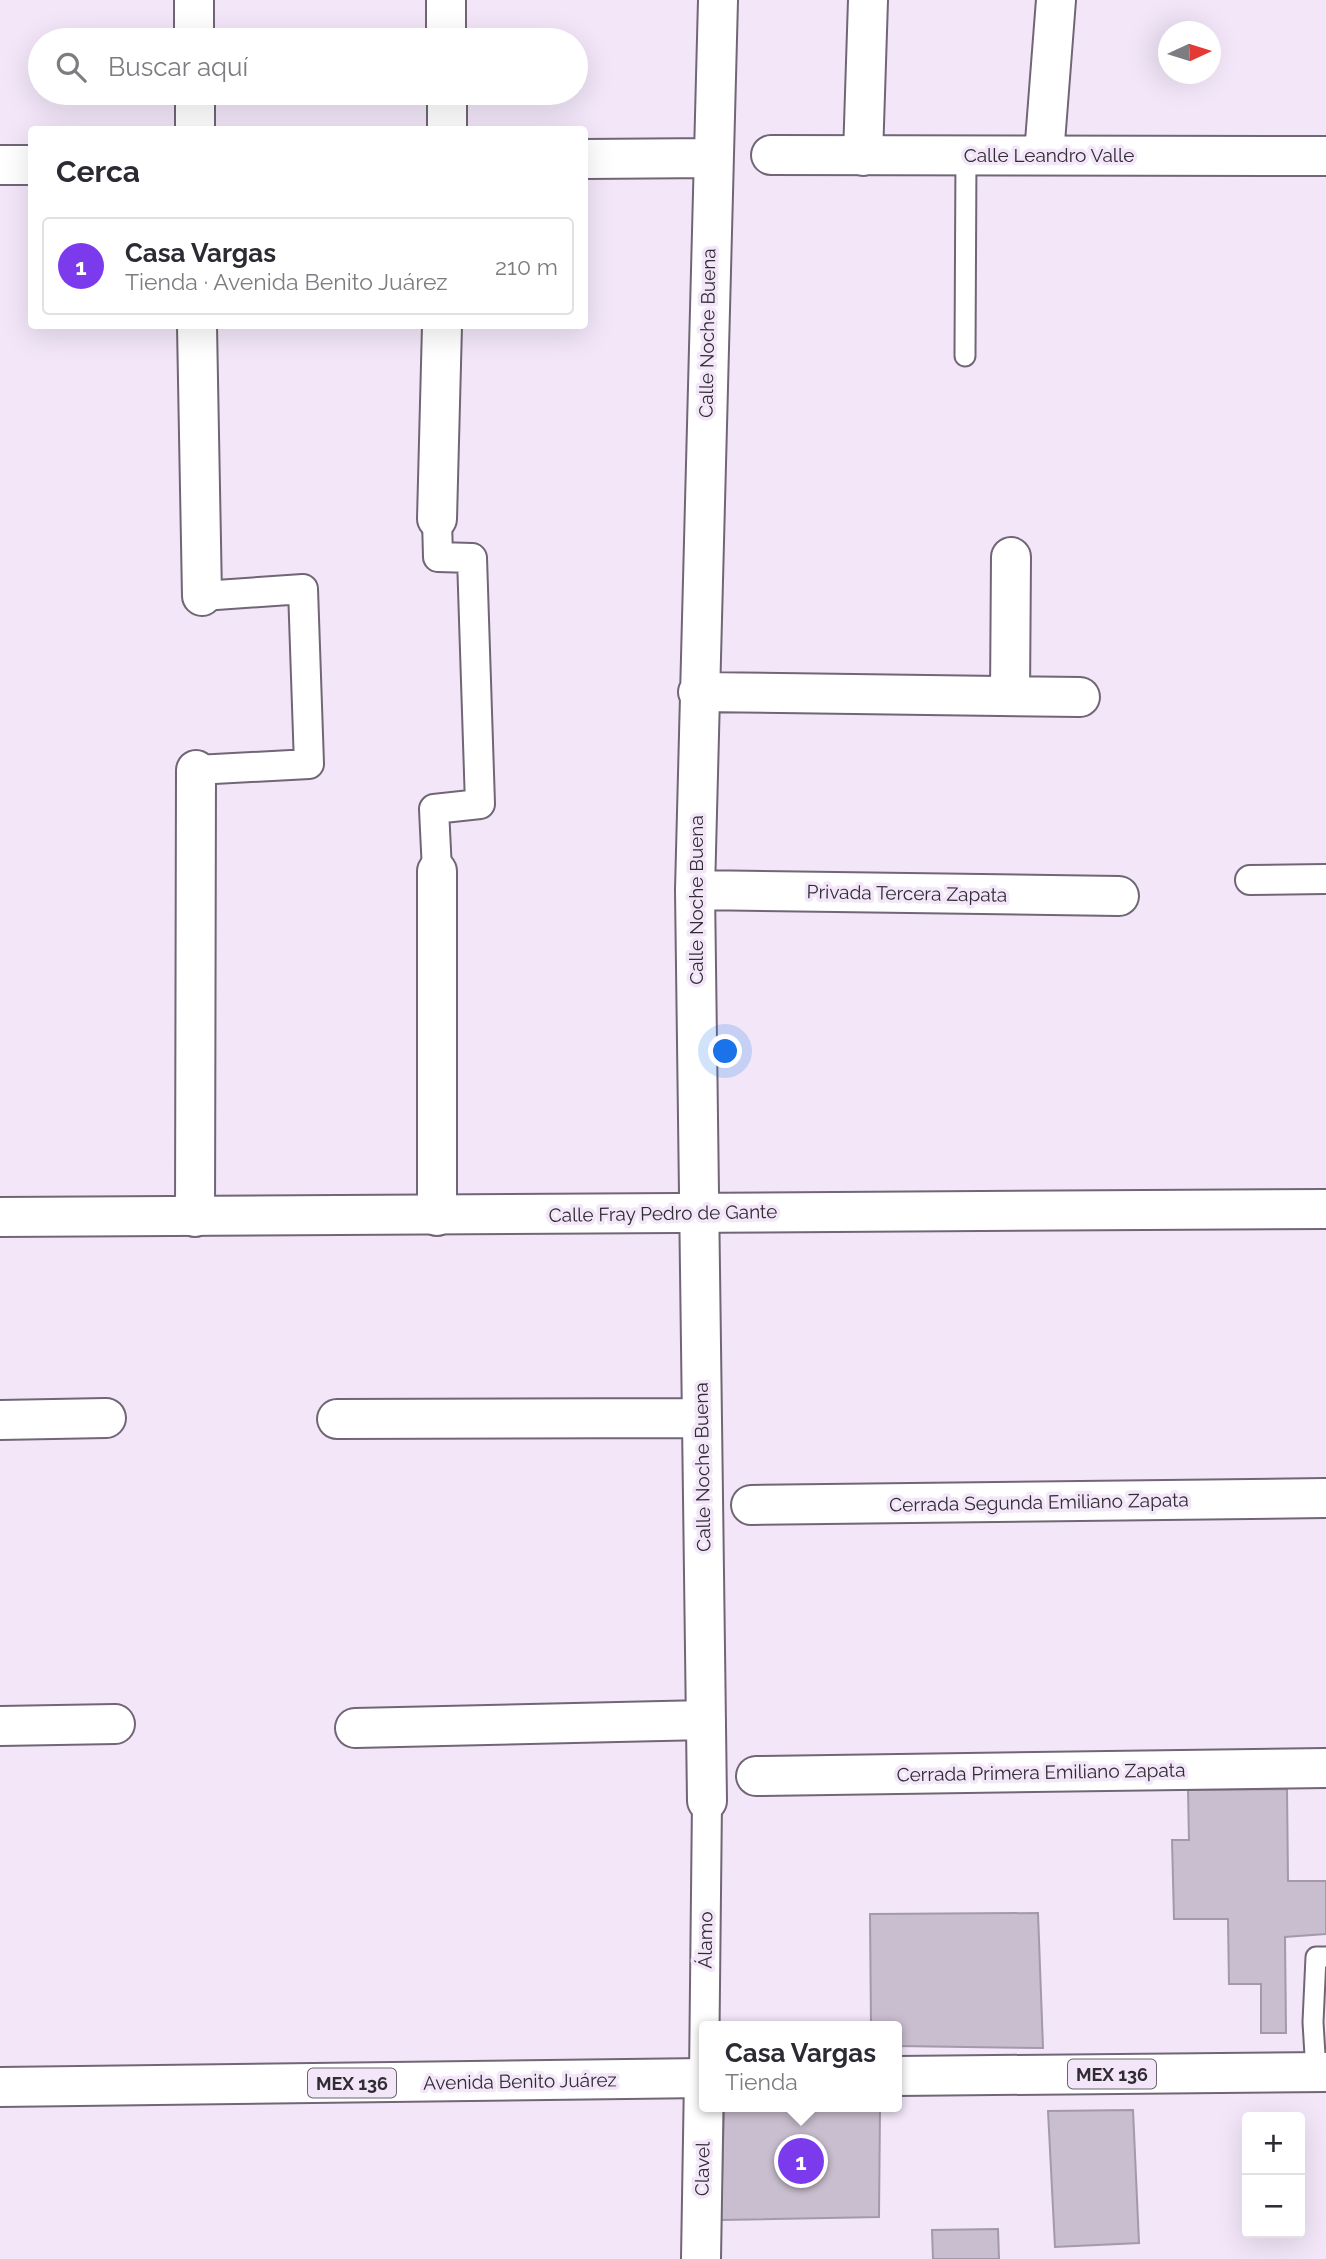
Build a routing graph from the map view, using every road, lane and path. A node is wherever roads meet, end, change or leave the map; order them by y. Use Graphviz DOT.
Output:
graph roads {
  1 [pos="194,0"];
  2 [pos="446,0"];
  3 [pos="718,0"];
  4 [pos="868,0"];
  5 [pos="1056,0"];
  6 [pos="194,28"];
  7 [pos="446,28"];
  8 [pos="195,105"];
  9 [pos="447,105"];
  10 [pos="195,126"];
  11 [pos="447,126"];
  12 [pos="771,155"];
  13 [pos="966,155"];
  14 [pos="1044,155"];
  15 [pos="863,156"];
  16 [pos="1326,156"];
  17 [pos="712,158"];
  18 [pos="588,159"];
  19 [pos="0,165"];
  20 [pos="28,165"];
  21 [pos="197,329"];
  22 [pos="442,329"];
  23 [pos="965,356"];
  24 [pos="437,519"];
  25 [pos="1011,557"];
  26 [pos="202,596"];
  27 [pos="698,692"];
  28 [pos="1010,696"];
  29 [pos="1080,697"];
  30 [pos="196,770"];
  31 [pos="437,871"];
  32 [pos="1326,879"];
  33 [pos="1250,880"];
  34 [pos="695,890"];
  35 [pos="1119,896"];
  36 [pos="1326,1209"];
  37 [pos="697,1212"];
  38 [pos="437,1216"];
  39 [pos="0,1217"];
  40 [pos="195,1217"];
  41 [pos="106,1418"];
  42 [pos="701,1418"];
  43 [pos="337,1419"];
  44 [pos="0,1420"];
  45 [pos="1326,1498"];
  46 [pos="751,1505"];
  47 [pos="706,1720"];
  48 [pos="115,1724"];
  49 [pos="0,1726"];
  50 [pos="355,1728"];
  51 [pos="1326,1768"];
  52 [pos="756,1776"];
  53 [pos="707,1801"];
  54 [pos="1326,1957"];
  55 [pos="705,2021"];
  56 [pos="1321,2072"];
  57 [pos="902,2076"];
  58 [pos="699,2078"];
  59 [pos="0,2087"];
  60 [pos="703,2112"];
  61 [pos="701,2259"];
  1 -- 6 [label="street"];
  2 -- 7 [label="street"];
  3 -- 17 [label="street, Calle Noche Buena"];
  4 -- 15 [label="street"];
  5 -- 14 [label="street"];
  8 -- 10 [label="street"];
  9 -- 11 [label="street"];
  12 -- 15 [label="street, Calle Leandro Valle"];
  13 -- 14 [label="street, Calle Leandro Valle"];
  13 -- 15 [label="street, Calle Leandro Valle"];
  13 -- 23 [label="lane"];
  14 -- 16 [label="street, Calle Leandro Valle"];
  17 -- 18 [label="street"];
  17 -- 27 [label="street, Calle Noche Buena"];
  19 -- 20 [label="street"];
  21 -- 26 [label="street"];
  22 -- 24 [label="street"];
  24 -- 31 [label="street"];
  25 -- 28 [label="street"];
  26 -- 30 [label="street"];
  27 -- 28 [label="street"];
  27 -- 34 [label="street, Calle Noche Buena"];
  28 -- 29 [label="street"];
  30 -- 40 [label="street"];
  31 -- 38 [label="street"];
  32 -- 33 [label="street"];
  34 -- 35 [label="street, Privada Tercera Zapata"];
  34 -- 37 [label="street, Calle Noche Buena"];
  36 -- 37 [label="street, Calle Fray Pedro de Gante"];
  37 -- 38 [label="street, Calle Fray Pedro de Gante"];
  37 -- 42 [label="street, Calle Noche Buena"];
  38 -- 40 [label="street, Calle Fray Pedro de Gante"];
  39 -- 40 [label="street, Calle Fray Pedro de Gante"];
  41 -- 44 [label="street"];
  42 -- 43 [label="street"];
  42 -- 47 [label="street, Calle Noche Buena"];
  45 -- 46 [label="street, Cerrada Segunda Emiliano Zapata"];
  47 -- 50 [label="street"];
  47 -- 53 [label="street, Calle Noche Buena"];
  48 -- 49 [label="street"];
  51 -- 52 [label="street, Cerrada Primera Emiliano Zapata"];
  53 -- 55 [label="street, Álamo"];
  54 -- 56 [label="lane"];
  56 -- 57 [label="street, MEX 136"];
  58 -- 59 [label="street, Avenida Benito Juárez / MEX 136"];
  60 -- 61 [label="street, Clavel"];
}
